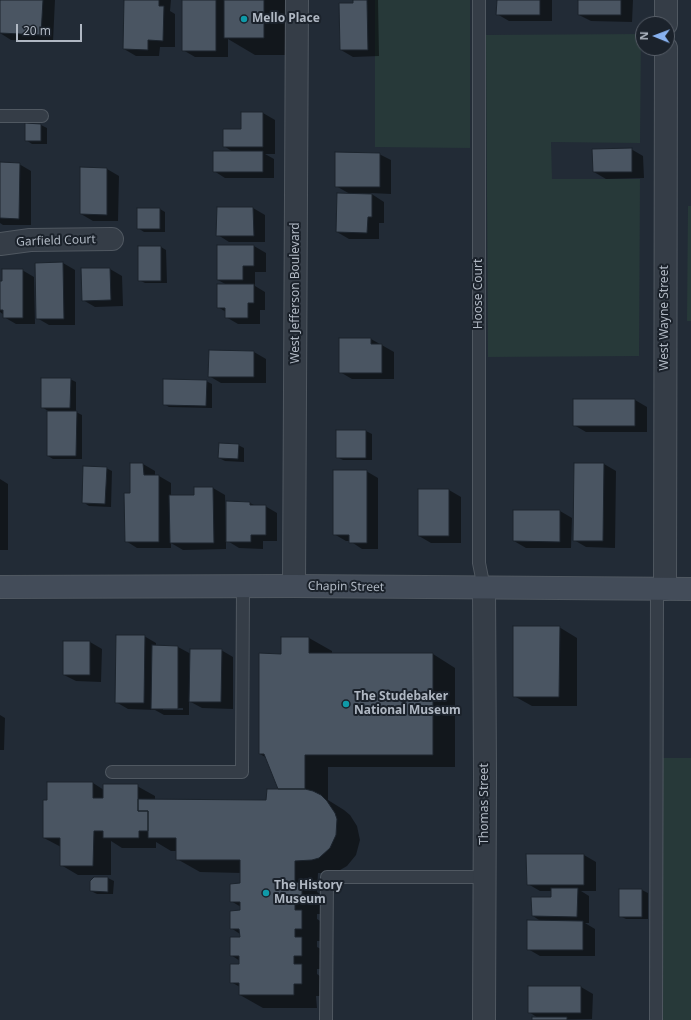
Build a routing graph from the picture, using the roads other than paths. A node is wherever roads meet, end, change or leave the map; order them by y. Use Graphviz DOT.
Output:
graph roads {
  1 [pos="297,0"];
  2 [pos="479,0"];
  3 [pos="666,0"];
  4 [pos="666,16"];
  5 [pos="666,56"];
  6 [pos="0,116"];
  7 [pos="42,116"];
  8 [pos="112,239"];
  9 [pos="0,244"];
  10 [pos="243,586"];
  11 [pos="294,586"];
  12 [pos="0,588"];
  13 [pos="484,588"];
  14 [pos="661,589"];
  15 [pos="691,589"];
  16 [pos="112,772"];
  17 [pos="485,877"];
  18 [pos="326,1020"];
  19 [pos="484,1020"];
  20 [pos="656,1020"];
  1 -- 11 [label="street, West Jefferson Boulevard"];
  2 -- 13 [label="lane, Hoose Court"];
  3 -- 4 [label="street"];
  5 -- 14 [label="street, West Wayne Street"];
  6 -- 7 [label="lane"];
  8 -- 9 [label="street, Garfield Court"];
  10 -- 11 [label="main road, Chapin Street"];
  10 -- 12 [label="main road, Chapin Street"];
  10 -- 16 [label="lane"];
  11 -- 13 [label="main road, Chapin Street"];
  13 -- 14 [label="main road, Chapin Street"];
  13 -- 17 [label="street, Thomas Street"];
  14 -- 15 [label="main road, Chapin Street"];
  14 -- 20 [label="lane"];
  17 -- 18 [label="lane"];
  17 -- 19 [label="street, Thomas Street"];
}
